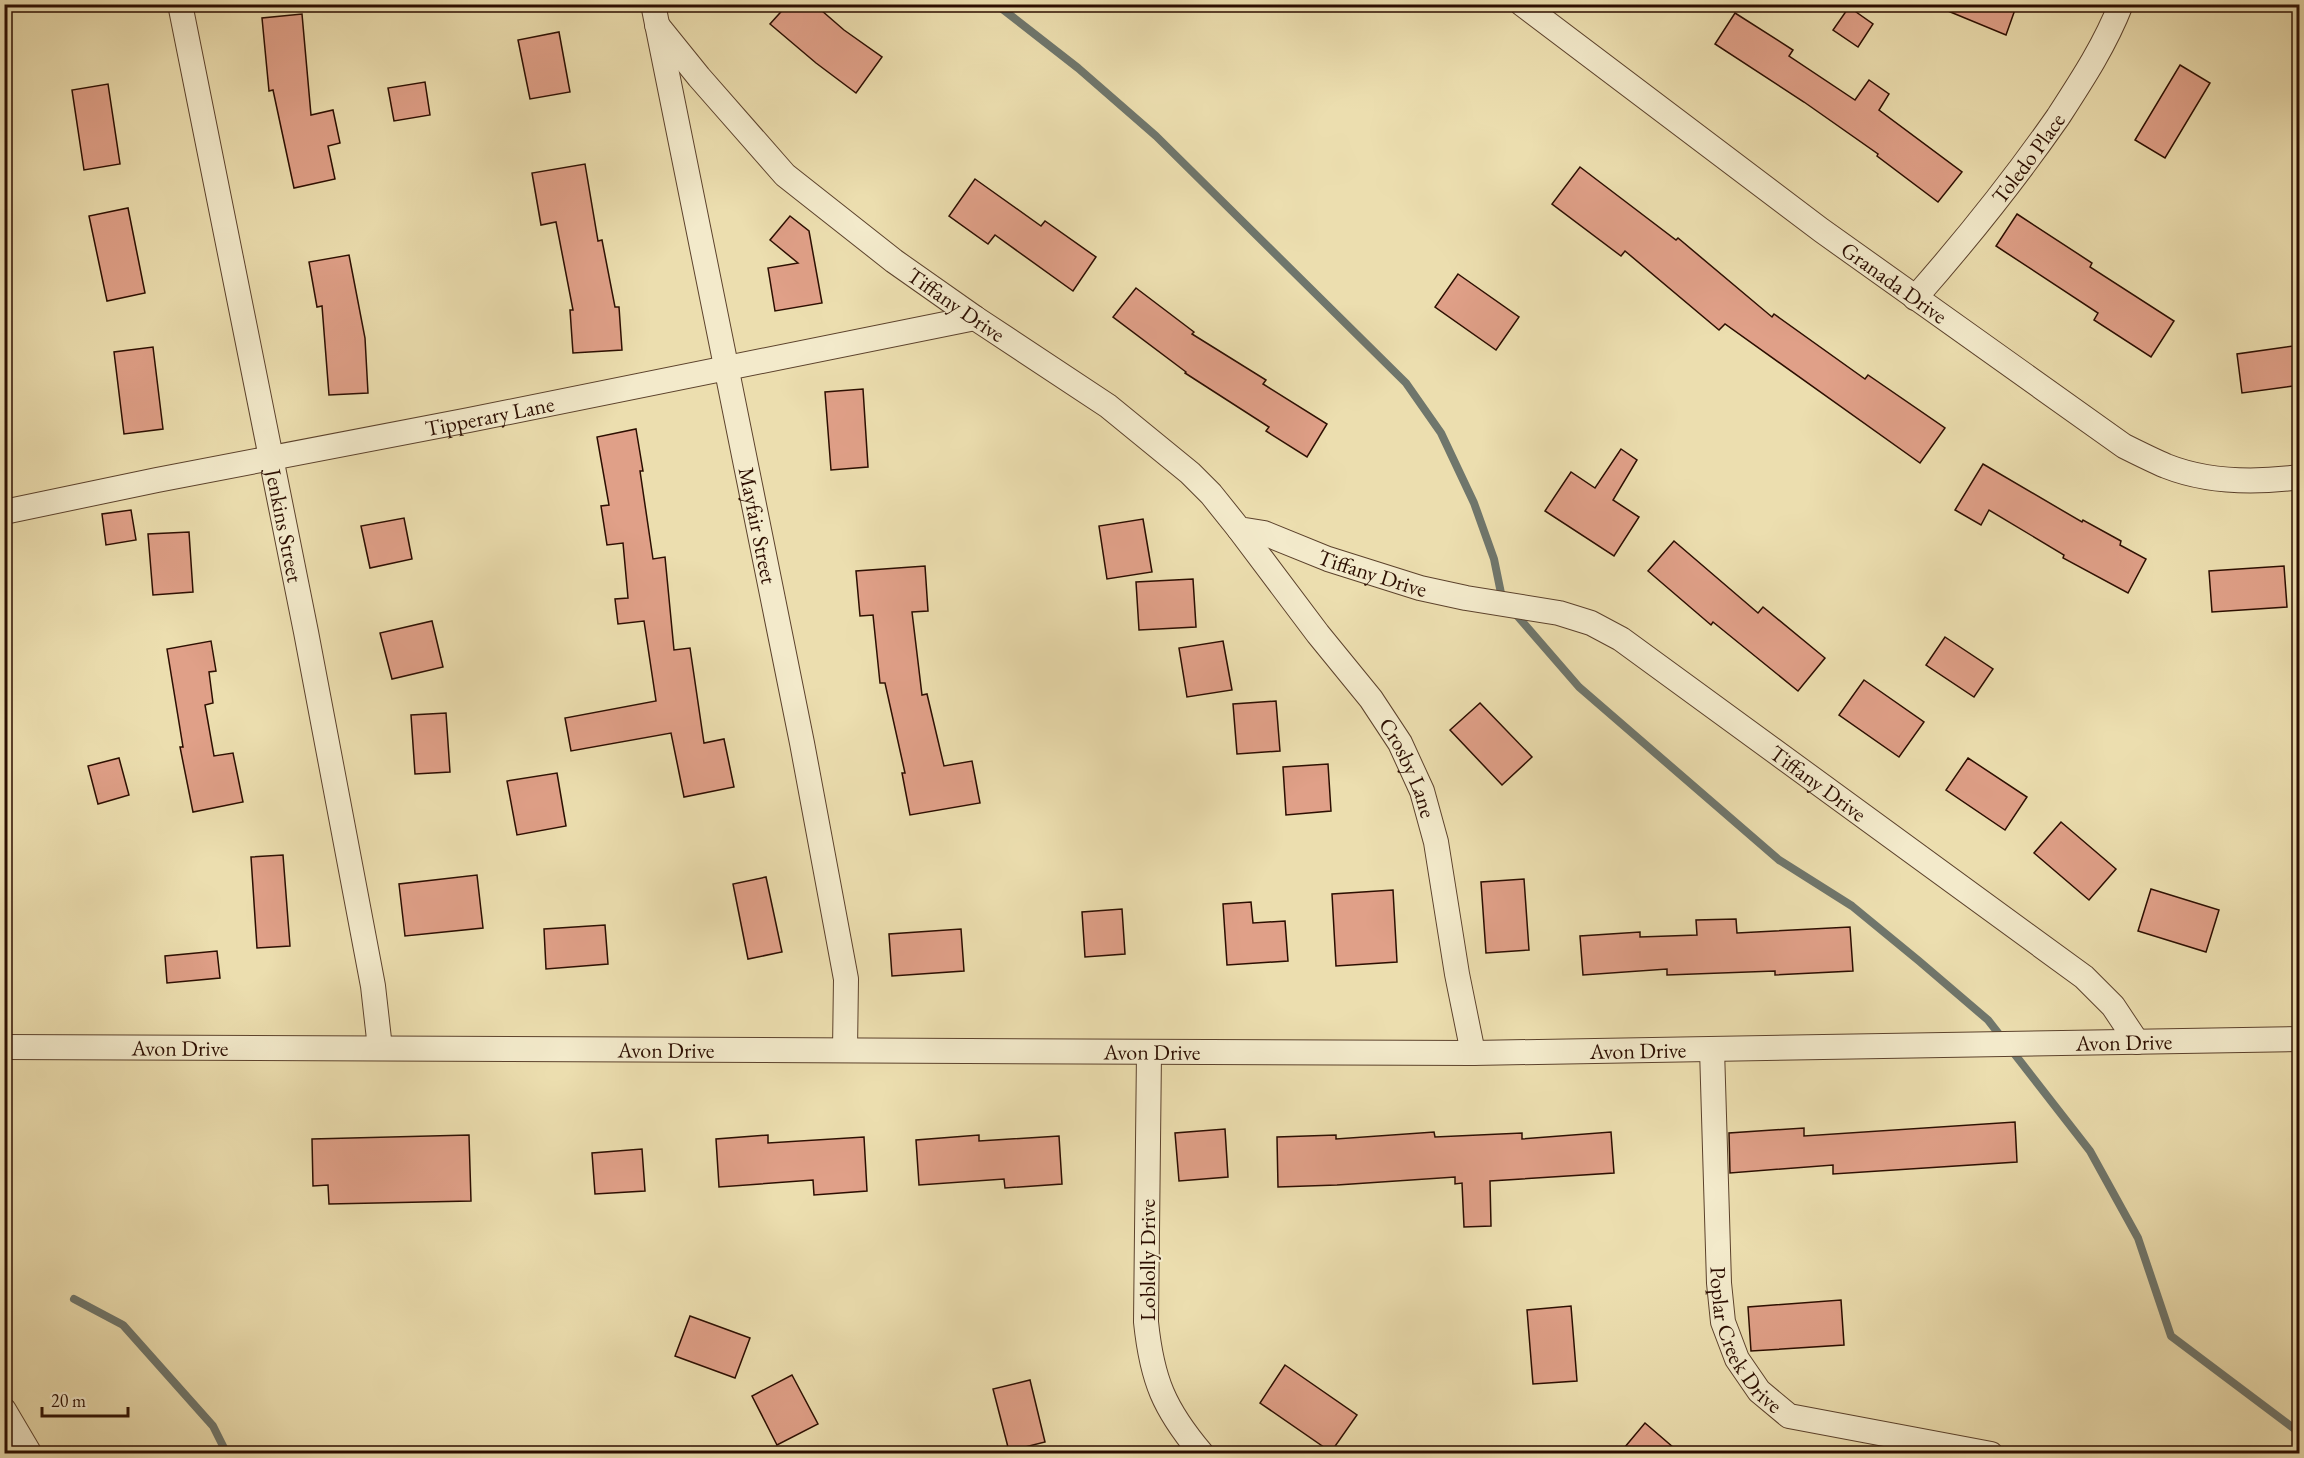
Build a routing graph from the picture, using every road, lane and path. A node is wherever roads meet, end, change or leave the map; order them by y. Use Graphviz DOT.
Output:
graph roads {
  1 [pos="180,4"];
  2 [pos="1522,4"];
  3 [pos="2121,4"];
  4 [pos="655,15"];
  5 [pos="1915,298"];
  6 [pos="975,318"];
  7 [pos="726,368"];
  8 [pos="270,458"];
  9 [pos="2300,477"];
  10 [pos="4,512"];
  11 [pos="1239,529"];
  12 [pos="2300,1039"];
  13 [pos="2137,1042"];
  14 [pos="4,1047"];
  15 [pos="380,1048"];
  16 [pos="1712,1049"];
  17 [pos="844,1050"];
  18 [pos="1149,1052"];
  19 [pos="1473,1053"];
  20 [pos="4,1410"];
  21 [pos="30,1454"];
  22 [pos="1202,1454"];
  23 [pos="1991,1454"];
  1 -- 8 [label="street, Jenkins Street"];
  2 -- 5 [label="street, Granada Drive"];
  3 -- 5 [label="street, Toledo Place"];
  4 -- 6 [label="street, Tiffany Drive"];
  4 -- 7 [label="street, Mayfair Street"];
  5 -- 9 [label="street, Granada Drive"];
  6 -- 7 [label="street, Tipperary Lane"];
  6 -- 11 [label="street, Tiffany Drive"];
  7 -- 8 [label="street, Tipperary Lane"];
  7 -- 17 [label="street, Mayfair Street"];
  8 -- 10 [label="street, Tipperary Lane"];
  8 -- 15 [label="street, Jenkins Street"];
  11 -- 13 [label="street, Tiffany Drive"];
  11 -- 19 [label="street, Crosby Lane"];
  12 -- 13 [label="street, Avon Drive"];
  13 -- 16 [label="street, Avon Drive"];
  14 -- 15 [label="street, Avon Drive"];
  15 -- 17 [label="street, Avon Drive"];
  16 -- 19 [label="street, Avon Drive"];
  16 -- 23 [label="street, Poplar Creek Drive"];
  17 -- 18 [label="street, Avon Drive"];
  18 -- 19 [label="street, Avon Drive"];
  18 -- 22 [label="street, Loblolly Drive"];
  20 -- 21 [label="street"];
}
